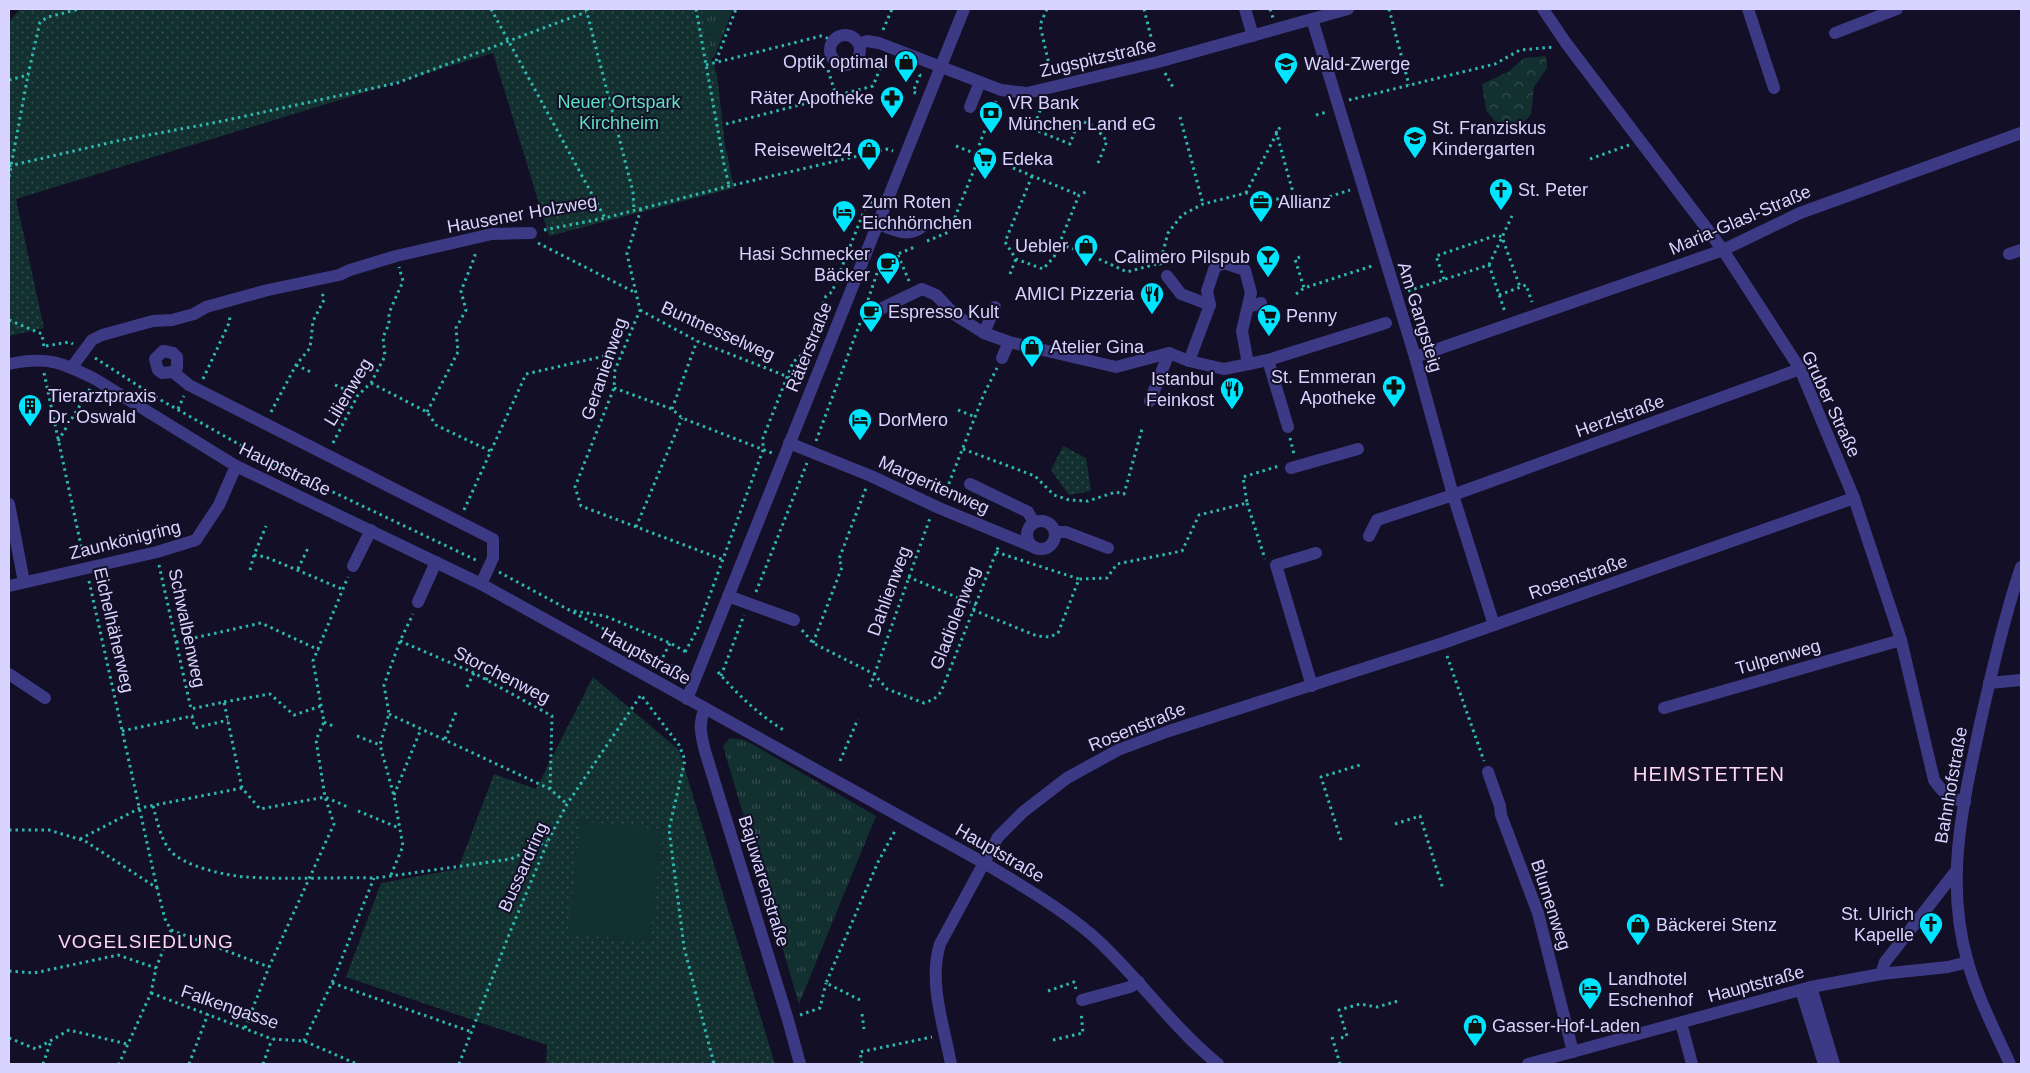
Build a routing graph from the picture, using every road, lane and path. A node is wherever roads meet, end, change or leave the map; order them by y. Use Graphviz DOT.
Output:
graph roads {
  1 [pos="79,9"];
  2 [pos="491,9"];
  3 [pos="696,9"];
  4 [pos="736,9"];
  5 [pos="892,9"];
  6 [pos="964,9"];
  7 [pos="1047,9"];
  8 [pos="1144,9"];
  9 [pos="1245,9"];
  10 [pos="1348,9"];
  11 [pos="1389,9"];
  12 [pos="1543,9"];
  13 [pos="1748,9"];
  14 [pos="1896,9"];
  15 [pos="586,10"];
  16 [pos="1312,19"];
  17 [pos="1835,33"];
  18 [pos="1253,36"];
  19 [pos="833,40"];
  20 [pos="509,42"];
  21 [pos="879,42"];
  22 [pos="859,44"];
  23 [pos="1566,44"];
  24 [pos="715,62"];
  25 [pos="1158,62"];
  26 [pos="706,65"];
  27 [pos="892,65"];
  28 [pos="941,68"];
  29 [pos="828,70"];
  30 [pos="911,72"];
  31 [pos="28,75"];
  32 [pos="9,80"];
  33 [pos="980,82"];
  34 [pos="1409,85"];
  35 [pos="1054,87"];
  36 [pos="1774,88"];
  37 [pos="1001,90"];
  38 [pos="1037,91"];
  39 [pos="836,95"];
  40 [pos="928,98"];
  41 [pos="1338,103"];
  42 [pos="970,107"];
  43 [pos="1180,117"];
  44 [pos="726,124"];
  45 [pos="1280,127"];
  46 [pos="1276,132"];
  47 [pos="2021,133"];
  48 [pos="1641,141"];
  49 [pos="956,146"];
  50 [pos="906,154"];
  51 [pos="980,155"];
  52 [pos="984,157"];
  53 [pos="1590,159"];
  54 [pos="1098,163"];
  55 [pos="10,166"];
  56 [pos="1013,168"];
  57 [pos="1032,176"];
  58 [pos="9,177"];
  59 [pos="729,186"];
  60 [pos="1362,186"];
  61 [pos="1086,192"];
  62 [pos="1246,193"];
  63 [pos="1079,195"];
  64 [pos="1294,196"];
  65 [pos="1203,204"];
  66 [pos="884,208"];
  67 [pos="641,209"];
  68 [pos="634,210"];
  69 [pos="1512,216"];
  70 [pos="605,218"];
  71 [pos="878,224"];
  72 [pos="924,225"];
  73 [pos="532,233"];
  74 [pos="1502,237"];
  75 [pos="471,240"];
  76 [pos="1060,244"];
  77 [pos="1073,249"];
  78 [pos="1723,250"];
  79 [pos="2021,250"];
  80 [pos="2009,254"];
  81 [pos="898,255"];
  82 [pos="396,256"];
  83 [pos="1300,257"];
  84 [pos="1099,259"];
  85 [pos="1016,260"];
  86 [pos="1385,262"];
  87 [pos="1489,265"];
  88 [pos="860,269"];
  89 [pos="1010,274"];
  90 [pos="1167,276"];
  91 [pos="320,279"];
  92 [pos="1444,279"];
  93 [pos="912,287"];
  94 [pos="1520,287"];
  95 [pos="1304,288"];
  96 [pos="636,293"];
  97 [pos="1296,294"];
  98 [pos="1395,295"];
  99 [pos="1499,295"];
  100 [pos="226,302"];
  101 [pos="1261,303"];
  102 [pos="1210,305"];
  103 [pos="995,307"];
  104 [pos="1248,307"];
  105 [pos="640,310"];
  106 [pos="870,314"];
  107 [pos="1537,314"];
  108 [pos="9,320"];
  109 [pos="1386,323"];
  110 [pos="1509,324"];
  111 [pos="984,333"];
  112 [pos="697,341"];
  113 [pos="1009,342"];
  114 [pos="84,351"];
  115 [pos="622,352"];
  116 [pos="1169,353"];
  117 [pos="1415,357"];
  118 [pos="1002,358"];
  119 [pos="1268,360"];
  120 [pos="1189,361"];
  121 [pos="9,364"];
  122 [pos="1248,364"];
  123 [pos="296,365"];
  124 [pos="72,368"];
  125 [pos="1800,369"];
  126 [pos="173,372"];
  127 [pos="312,372"];
  128 [pos="788,377"];
  129 [pos="95,379"];
  130 [pos="44,380"];
  131 [pos="371,383"];
  132 [pos="335,384"];
  133 [pos="812,387"];
  134 [pos="614,388"];
  135 [pos="199,389"];
  136 [pos="358,395"];
  137 [pos="1150,401"];
  138 [pos="672,409"];
  139 [pos="958,410"];
  140 [pos="427,412"];
  141 [pos="975,417"];
  142 [pos="682,418"];
  143 [pos="265,423"];
  144 [pos="1288,427"];
  145 [pos="1142,429"];
  146 [pos="58,442"];
  147 [pos="789,443"];
  148 [pos="963,449"];
  149 [pos="1358,449"];
  150 [pos="763,450"];
  151 [pos="490,451"];
  152 [pos="328,455"];
  153 [pos="784,458"];
  154 [pos="1293,464"];
  155 [pos="236,466"];
  156 [pos="1277,467"];
  157 [pos="871,476"];
  158 [pos="970,484"];
  159 [pos="1453,495"];
  160 [pos="1854,498"];
  161 [pos="1247,503"];
  162 [pos="9,504"];
  163 [pos="936,507"];
  164 [pos="458,522"];
  165 [pos="1034,523"];
  166 [pos="266,526"];
  167 [pos="636,527"];
  168 [pos="371,530"];
  169 [pos="1055,532"];
  170 [pos="1003,535"];
  171 [pos="1369,536"];
  172 [pos="309,546"];
  173 [pos="1036,548"];
  174 [pos="1108,548"];
  175 [pos="156,552"];
  176 [pos="996,552"];
  177 [pos="1316,553"];
  178 [pos="254,555"];
  179 [pos="723,560"];
  180 [pos="436,562"];
  181 [pos="1271,565"];
  182 [pos="353,566"];
  183 [pos="740,566"];
  184 [pos="2021,566"];
  185 [pos="490,567"];
  186 [pos="86,569"];
  187 [pos="298,569"];
  188 [pos="250,570"];
  189 [pos="908,578"];
  190 [pos="1079,579"];
  191 [pos="24,582"];
  192 [pos="481,584"];
  193 [pos="9,586"];
  194 [pos="342,589"];
  195 [pos="728,596"];
  196 [pos="418,602"];
  197 [pos="976,604"];
  198 [pos="571,610"];
  199 [pos="973,610"];
  200 [pos="794,620"];
  201 [pos="1494,626"];
  202 [pos="1901,640"];
  203 [pos="176,642"];
  204 [pos="400,642"];
  205 [pos="813,643"];
  206 [pos="1443,643"];
  207 [pos="670,644"];
  208 [pos="319,650"];
  209 [pos="660,662"];
  210 [pos="726,662"];
  211 [pos="494,666"];
  212 [pos="474,673"];
  213 [pos="9,674"];
  214 [pos="874,674"];
  215 [pos="486,680"];
  216 [pos="695,680"];
  217 [pos="2021,680"];
  218 [pos="1989,684"];
  219 [pos="1312,686"];
  220 [pos="467,687"];
  221 [pos="870,687"];
  222 [pos="45,698"];
  223 [pos="687,699"];
  224 [pos="224,702"];
  225 [pos="321,706"];
  226 [pos="705,708"];
  227 [pos="1664,708"];
  228 [pos="191,709"];
  229 [pos="457,710"];
  230 [pos="389,714"];
  231 [pos="192,716"];
  232 [pos="858,719"];
  233 [pos="228,720"];
  234 [pos="324,722"];
  235 [pos="333,726"];
  236 [pos="422,729"];
  237 [pos="122,731"];
  238 [pos="785,731"];
  239 [pos="357,736"];
  240 [pos="445,739"];
  241 [pos="380,745"];
  242 [pos="840,760"];
  243 [pos="1360,765"];
  244 [pos="1488,772"];
  245 [pos="242,788"];
  246 [pos="550,788"];
  247 [pos="394,796"];
  248 [pos="326,797"];
  249 [pos="1965,802"];
  250 [pos="568,804"];
  251 [pos="153,806"];
  252 [pos="348,807"];
  253 [pos="140,808"];
  254 [pos="358,811"];
  255 [pos="902,818"];
  256 [pos="1395,824"];
  257 [pos="400,828"];
  258 [pos="9,830"];
  259 [pos="79,839"];
  260 [pos="1341,840"];
  261 [pos="548,841"];
  262 [pos="984,863"];
  263 [pos="1956,871"];
  264 [pos="391,876"];
  265 [pos="311,877"];
  266 [pos="374,878"];
  267 [pos="157,888"];
  268 [pos="1443,889"];
  269 [pos="171,930"];
  270 [pos="1968,962"];
  271 [pos="270,967"];
  272 [pos="156,968"];
  273 [pos="9,971"];
  274 [pos="1881,974"];
  275 [pos="332,982"];
  276 [pos="1139,982"];
  277 [pos="826,983"];
  278 [pos="1806,989"];
  279 [pos="1048,991"];
  280 [pos="150,993"];
  281 [pos="860,1000"];
  282 [pos="1082,1000"];
  283 [pos="1398,1000"];
  284 [pos="208,1014"];
  285 [pos="862,1014"];
  286 [pos="788,1020"];
  287 [pos="1681,1023"];
  288 [pos="245,1028"];
  289 [pos="864,1029"];
  290 [pos="472,1032"];
  291 [pos="945,1034"];
  292 [pos="9,1038"];
  293 [pos="1332,1038"];
  294 [pos="1341,1038"];
  295 [pos="272,1039"];
  296 [pos="1053,1040"];
  297 [pos="51,1041"];
  298 [pos="304,1041"];
  299 [pos="127,1044"];
  300 [pos="866,1044"];
  301 [pos="866,1050"];
  302 [pos="1573,1052"];
  303 [pos="43,1064"];
  304 [pos="119,1064"];
  305 [pos="189,1064"];
  306 [pos="262,1064"];
  307 [pos="357,1064"];
  308 [pos="459,1064"];
  309 [pos="714,1064"];
  310 [pos="800,1064"];
  311 [pos="862,1064"];
  312 [pos="951,1064"];
  313 [pos="1218,1064"];
  314 [pos="1340,1064"];
  315 [pos="1528,1064"];
  316 [pos="1692,1064"];
  317 [pos="1824,1064"];
  318 [pos="1834,1064"];
  319 [pos="2010,1064"];
  1 -- 31 [label="path"];
  2 -- 20 [label="path"];
  3 -- 26 [label="path"];
  4 -- 24 [label="path"];
  5 -- 21 [label="path"];
  6 -- 28 [label="street, Räterstraße"];
  7 -- 35 [label="path"];
  8 -- 25 [label="path"];
  9 -- 18 [label="street"];
  10 -- 16 [label="street, Zugspitzstraße"];
  11 -- 34 [label="path"];
  12 -- 23 [label="street, Gruber Straße"];
  13 -- 36 [label="street"];
  14 -- 17 [label="street"];
  15 -- 20 [label="path"];
  15 -- 68 [label="path"];
  16 -- 18 [label="street, Zugspitzstraße"];
  16 -- 41 [label="street, Am Gangsteig"];
  18 -- 25 [label="street, Zugspitzstraße"];
  19 -- 22 [label="street, Zugspitzstraße"];
  19 -- 22 [label="street"];
  19 -- 24 [label="path"];
  20 -- 55 [label="path"];
  20 -- 70 [label="path"];
  21 -- 22 [label="street, Zugspitzstraße"];
  21 -- 28 [label="street, Zugspitzstraße"];
  23 -- 34 [label="path"];
  23 -- 48 [label="street, Gruber Straße"];
  24 -- 26 [label="path"];
  25 -- 35 [label="street, Zugspitzstraße"];
  26 -- 59 [label="path"];
  27 -- 39 [label="path"];
  28 -- 33 [label="street, Zugspitzstraße"];
  28 -- 40 [label="street, Räterstraße"];
  29 -- 39 [label="path"];
  30 -- 40 [label="path"];
  31 -- 32 [label="path"];
  31 -- 55 [label="path"];
  33 -- 37 [label="street, Zugspitzstraße"];
  33 -- 42 [label="street"];
  34 -- 41 [label="path"];
  35 -- 38 [label="street, Zugspitzstraße"];
  37 -- 38 [label="street, Zugspitzstraße"];
  37 -- 51 [label="path"];
  38 -- 54 [label="path"];
  39 -- 44 [label="path"];
  40 -- 50 [label="street, Räterstraße"];
  41 -- 60 [label="street, Am Gangsteig"];
  43 -- 65 [label="path"];
  45 -- 46 [label="path"];
  46 -- 62 [label="path"];
  46 -- 64 [label="path"];
  47 -- 78 [label="street, Maria-Glasl-Straße"];
  48 -- 53 [label="path"];
  48 -- 78 [label="street, Gruber Straße"];
  49 -- 51 [label="path"];
  50 -- 59 [label="path, Hausener Holzweg"];
  50 -- 66 [label="street, Räterstraße"];
  51 -- 52 [label="path"];
  51 -- 81 [label="path"];
  55 -- 58 [label="path"];
  56 -- 57 [label="path"];
  57 -- 63 [label="path"];
  57 -- 85 [label="path"];
  59 -- 67 [label="path, Hausener Holzweg"];
  60 -- 64 [label="path"];
  60 -- 86 [label="street, Am Gangsteig"];
  61 -- 63 [label="path"];
  62 -- 64 [label="path"];
  62 -- 65 [label="path"];
  63 -- 76 [label="path"];
  65 -- 84 [label="path"];
  66 -- 71 [label="street, Räterstraße"];
  66 -- 128 [label="path"];
  67 -- 68 [label="path, Hausener Holzweg"];
  67 -- 96 [label="path, Geranienweg"];
  68 -- 70 [label="path, Hausener Holzweg"];
  69 -- 74 [label="path"];
  70 -- 73 [label="path, Hausener Holzweg"];
  71 -- 72 [label="street"];
  71 -- 88 [label="street, Räterstraße"];
  73 -- 75 [label="street, Hausener Holzweg"];
  73 -- 96 [label="path"];
  74 -- 87 [label="path"];
  74 -- 92 [label="path"];
  74 -- 94 [label="path"];
  75 -- 82 [label="street, Hausener Holzweg"];
  75 -- 140 [label="path"];
  76 -- 77 [label="path"];
  76 -- 85 [label="path"];
  78 -- 107 [label="street, Maria-Glasl-Straße"];
  78 -- 125 [label="street, Gruber Straße"];
  79 -- 80 [label="street"];
  81 -- 88 [label="path"];
  81 -- 93 [label="path"];
  82 -- 91 [label="street, Hausener Holzweg"];
  82 -- 131 [label="path, Lilienweg"];
  83 -- 95 [label="path"];
  85 -- 89 [label="path"];
  86 -- 95 [label="path"];
  86 -- 98 [label="street, Am Gangsteig"];
  87 -- 92 [label="path"];
  87 -- 99 [label="path"];
  88 -- 133 [label="street, Räterstraße"];
  90 -- 102 [label="street"];
  91 -- 100 [label="street, Hausener Holzweg"];
  91 -- 123 [label="path"];
  92 -- 98 [label="path"];
  93 -- 106 [label="street"];
  93 -- 111 [label="street"];
  94 -- 99 [label="path"];
  94 -- 107 [label="path"];
  95 -- 97 [label="path"];
  96 -- 105 [label="path, Geranienweg"];
  98 -- 117 [label="street, Am Gangsteig"];
  99 -- 110 [label="path"];
  100 -- 114 [label="street, Hausener Holzweg"];
  100 -- 135 [label="path"];
  101 -- 104 [label="street"];
  102 -- 104 [label="street"];
  102 -- 120 [label="street"];
  103 -- 111 [label="street"];
  104 -- 122 [label="street"];
  105 -- 112 [label="path, Buntnesselweg"];
  105 -- 115 [label="path, Geranienweg"];
  107 -- 110 [label="street, Maria-Glasl-Straße"];
  108 -- 114 [label="path"];
  109 -- 119 [label="street"];
  110 -- 117 [label="street, Maria-Glasl-Straße"];
  111 -- 113 [label="street"];
  112 -- 128 [label="path, Buntnesselweg"];
  112 -- 138 [label="path"];
  113 -- 116 [label="street"];
  113 -- 118 [label="street"];
  114 -- 124 [label="street, Hausener Holzweg"];
  114 -- 185 [label="path"];
  115 -- 134 [label="path, Geranienweg"];
  115 -- 151 [label="path"];
  116 -- 120 [label="street"];
  116 -- 137 [label="street"];
  117 -- 159 [label="street, Am Gangsteig"];
  118 -- 141 [label="path, Dahlienweg"];
  119 -- 122 [label="street"];
  119 -- 144 [label="street"];
  120 -- 122 [label="street"];
  121 -- 124 [label="street, Hauptstraße"];
  123 -- 127 [label="path"];
  123 -- 143 [label="path"];
  124 -- 129 [label="street, Hauptstraße"];
  125 -- 159 [label="street, Herzlstraße"];
  125 -- 160 [label="street, Gruber Straße"];
  126 -- 135 [label="street"];
  128 -- 133 [label="path, Buntnesselweg"];
  128 -- 150 [label="path"];
  129 -- 146 [label="path"];
  129 -- 155 [label="street, Hauptstraße"];
  130 -- 146 [label="path, Eichelhäherweg"];
  131 -- 136 [label="path, Lilienweg"];
  131 -- 140 [label="path"];
  132 -- 136 [label="path"];
  133 -- 147 [label="street, Räterstraße"];
  134 -- 138 [label="path"];
  134 -- 167 [label="path, Geranienweg"];
  135 -- 143 [label="street"];
  136 -- 152 [label="path, Lilienweg"];
  138 -- 142 [label="path"];
  139 -- 141 [label="path"];
  140 -- 151 [label="path"];
  141 -- 148 [label="path, Dahlienweg"];
  142 -- 150 [label="path"];
  142 -- 167 [label="path"];
  143 -- 152 [label="street"];
  144 -- 154 [label="path"];
  145 -- 148 [label="path"];
  146 -- 186 [label="path, Eichelhäherweg"];
  147 -- 153 [label="street, Räterstraße"];
  147 -- 157 [label="street, Margeritenweg"];
  148 -- 163 [label="path, Dahlienweg"];
  149 -- 154 [label="street"];
  150 -- 153 [label="path"];
  150 -- 179 [label="path"];
  151 -- 164 [label="path"];
  152 -- 164 [label="street"];
  153 -- 183 [label="street, Räterstraße"];
  155 -- 168 [label="street, Hauptstraße"];
  155 -- 175 [label="street, Zaunkönigring"];
  156 -- 161 [label="path"];
  157 -- 163 [label="street, Margeritenweg"];
  157 -- 205 [label="path"];
  158 -- 165 [label="street"];
  159 -- 171 [label="street, Herzlstraße"];
  159 -- 201 [label="street, Am Gangsteig"];
  160 -- 201 [label="street, Rosenstraße"];
  160 -- 202 [label="street, Gruber Straße"];
  161 -- 181 [label="path"];
  161 -- 190 [label="path"];
  162 -- 191 [label="street"];
  163 -- 170 [label="street, Margeritenweg"];
  163 -- 189 [label="path, Dahlienweg"];
  164 -- 185 [label="street"];
  165 -- 169 [label="street"];
  165 -- 173 [label="street"];
  166 -- 178 [label="path"];
  167 -- 179 [label="path"];
  168 -- 180 [label="street, Hauptstraße"];
  168 -- 182 [label="street"];
  169 -- 173 [label="street"];
  169 -- 174 [label="street"];
  170 -- 173 [label="street, Margeritenweg"];
  170 -- 176 [label="path, Gladiolenweg"];
  172 -- 187 [label="path"];
  175 -- 186 [label="street, Zaunkönigring"];
  175 -- 203 [label="path, Schwalbenweg"];
  176 -- 190 [label="path"];
  176 -- 197 [label="path, Gladiolenweg"];
  177 -- 181 [label="street"];
  178 -- 187 [label="path"];
  178 -- 188 [label="path"];
  179 -- 183 [label="path"];
  179 -- 207 [label="path"];
  180 -- 192 [label="street, Hauptstraße"];
  180 -- 196 [label="street"];
  181 -- 219 [label="street"];
  182 -- 194 [label="path"];
  183 -- 195 [label="street, Räterstraße"];
  184 -- 218 [label="street, Bahnhofstraße"];
  185 -- 192 [label="street"];
  185 -- 198 [label="path"];
  186 -- 191 [label="street, Zaunkönigring"];
  186 -- 237 [label="path, Eichelhäherweg"];
  187 -- 194 [label="path"];
  189 -- 197 [label="path"];
  189 -- 214 [label="path, Dahlienweg"];
  190 -- 199 [label="path"];
  191 -- 193 [label="street, Zaunkönigring"];
  192 -- 223 [label="street, Hauptstraße"];
  194 -- 208 [label="path"];
  195 -- 200 [label="street"];
  195 -- 216 [label="street, Räterstraße"];
  196 -- 204 [label="path"];
  197 -- 199 [label="path, Gladiolenweg"];
  198 -- 207 [label="path"];
  198 -- 209 [label="path"];
  199 -- 214 [label="path, Gladiolenweg"];
  200 -- 205 [label="path"];
  201 -- 206 [label="street, Rosenstraße"];
  202 -- 227 [label="street, Tulpenweg"];
  202 -- 249 [label="street, Gruber Straße"];
  203 -- 208 [label="path"];
  203 -- 228 [label="path, Schwalbenweg"];
  204 -- 212 [label="path, Storchenweg"];
  204 -- 230 [label="path"];
  205 -- 214 [label="path"];
  206 -- 219 [label="street, Rosenstraße"];
  206 -- 244 [label="path"];
  207 -- 209 [label="path"];
  208 -- 225 [label="path"];
  209 -- 216 [label="path"];
  210 -- 238 [label="path"];
  211 -- 215 [label="path"];
  212 -- 215 [label="path, Storchenweg"];
  212 -- 220 [label="path"];
  213 -- 222 [label="street"];
  214 -- 221 [label="path, Dahlienweg"];
  215 -- 246 [label="path, Storchenweg"];
  216 -- 223 [label="street, Räterstraße"];
  217 -- 218 [label="street"];
  218 -- 249 [label="street, Bahnhofstraße"];
  219 -- 262 [label="street, Rosenstraße"];
  223 -- 226 [label="street, Hauptstraße"];
  224 -- 225 [label="path"];
  224 -- 228 [label="path, Schwalbenweg"];
  224 -- 233 [label="path, Schwalbenweg"];
  225 -- 234 [label="path"];
  226 -- 255 [label="street, Hauptstraße"];
  226 -- 286 [label="street, Bajuwarenstraße"];
  228 -- 231 [label="path"];
  229 -- 240 [label="path"];
  230 -- 236 [label="path"];
  230 -- 241 [label="path"];
  231 -- 233 [label="path"];
  231 -- 237 [label="path"];
  232 -- 242 [label="path"];
  233 -- 245 [label="path, Schwalbenweg"];
  234 -- 235 [label="path"];
  234 -- 248 [label="path"];
  236 -- 240 [label="path"];
  236 -- 247 [label="path"];
  237 -- 253 [label="path, Eichelhäherweg"];
  239 -- 241 [label="path"];
  240 -- 246 [label="path"];
  241 -- 247 [label="path"];
  243 -- 260 [label="path"];
  244 -- 302 [label="street, Blumenweg"];
  245 -- 248 [label="path"];
  245 -- 251 [label="path"];
  246 -- 250 [label="path"];
  247 -- 257 [label="path"];
  248 -- 252 [label="path"];
  248 -- 265 [label="path"];
  249 -- 263 [label="street, Bahnhofstraße"];
  250 -- 261 [label="path, Bussardring"];
  250 -- 309 [label="path, Bussardring"];
  251 -- 253 [label="path"];
  251 -- 265 [label="path"];
  253 -- 259 [label="path"];
  253 -- 267 [label="path, Eichelhäherweg"];
  254 -- 257 [label="path"];
  255 -- 262 [label="street, Hauptstraße"];
  255 -- 277 [label="path"];
  256 -- 268 [label="path"];
  257 -- 264 [label="path"];
  258 -- 259 [label="path"];
  259 -- 267 [label="path"];
  261 -- 264 [label="path"];
  261 -- 290 [label="path, Bussardring"];
  262 -- 276 [label="street, Hauptstraße"];
  262 -- 291 [label="street, Rosenstraße"];
  263 -- 270 [label="street, Bahnhofstraße"];
  263 -- 274 [label="street"];
  264 -- 266 [label="path"];
  265 -- 266 [label="path"];
  265 -- 271 [label="path"];
  266 -- 275 [label="path"];
  267 -- 269 [label="path, Eichelhäherweg"];
  269 -- 271 [label="path"];
  269 -- 272 [label="path"];
  270 -- 274 [label="street, Hauptstraße"];
  270 -- 319 [label="street, Bahnhofstraße"];
  271 -- 288 [label="path"];
  272 -- 273 [label="path"];
  272 -- 280 [label="path"];
  274 -- 278 [label="street, Hauptstraße"];
  275 -- 290 [label="path"];
  275 -- 298 [label="path"];
  276 -- 282 [label="street"];
  276 -- 313 [label="street, Hauptstraße"];
  277 -- 281 [label="path"];
  277 -- 286 [label="path"];
  278 -- 287 [label="street, Hauptstraße"];
  278 -- 317 [label="street"];
  278 -- 318 [label="street"];
  279 -- 282 [label="path"];
  280 -- 284 [label="path, Falkengasse"];
  280 -- 299 [label="path"];
  282 -- 296 [label="path"];
  283 -- 294 [label="path"];
  284 -- 288 [label="path, Falkengasse"];
  284 -- 305 [label="path"];
  285 -- 289 [label="path"];
  286 -- 310 [label="street, Bajuwarenstraße"];
  287 -- 302 [label="street, Hauptstraße"];
  287 -- 316 [label="street"];
  288 -- 295 [label="path, Falkengasse"];
  290 -- 308 [label="path, Bussardring"];
  291 -- 301 [label="path"];
  291 -- 312 [label="street, Rosenstraße"];
  292 -- 297 [label="path"];
  293 -- 314 [label="path"];
  295 -- 298 [label="path, Falkengasse"];
  295 -- 306 [label="path"];
  297 -- 299 [label="path"];
  297 -- 303 [label="path"];
  298 -- 307 [label="path, Falkengasse"];
  299 -- 304 [label="path"];
  300 -- 301 [label="path"];
  301 -- 311 [label="path"];
  302 -- 315 [label="street, Hauptstraße"];
}
